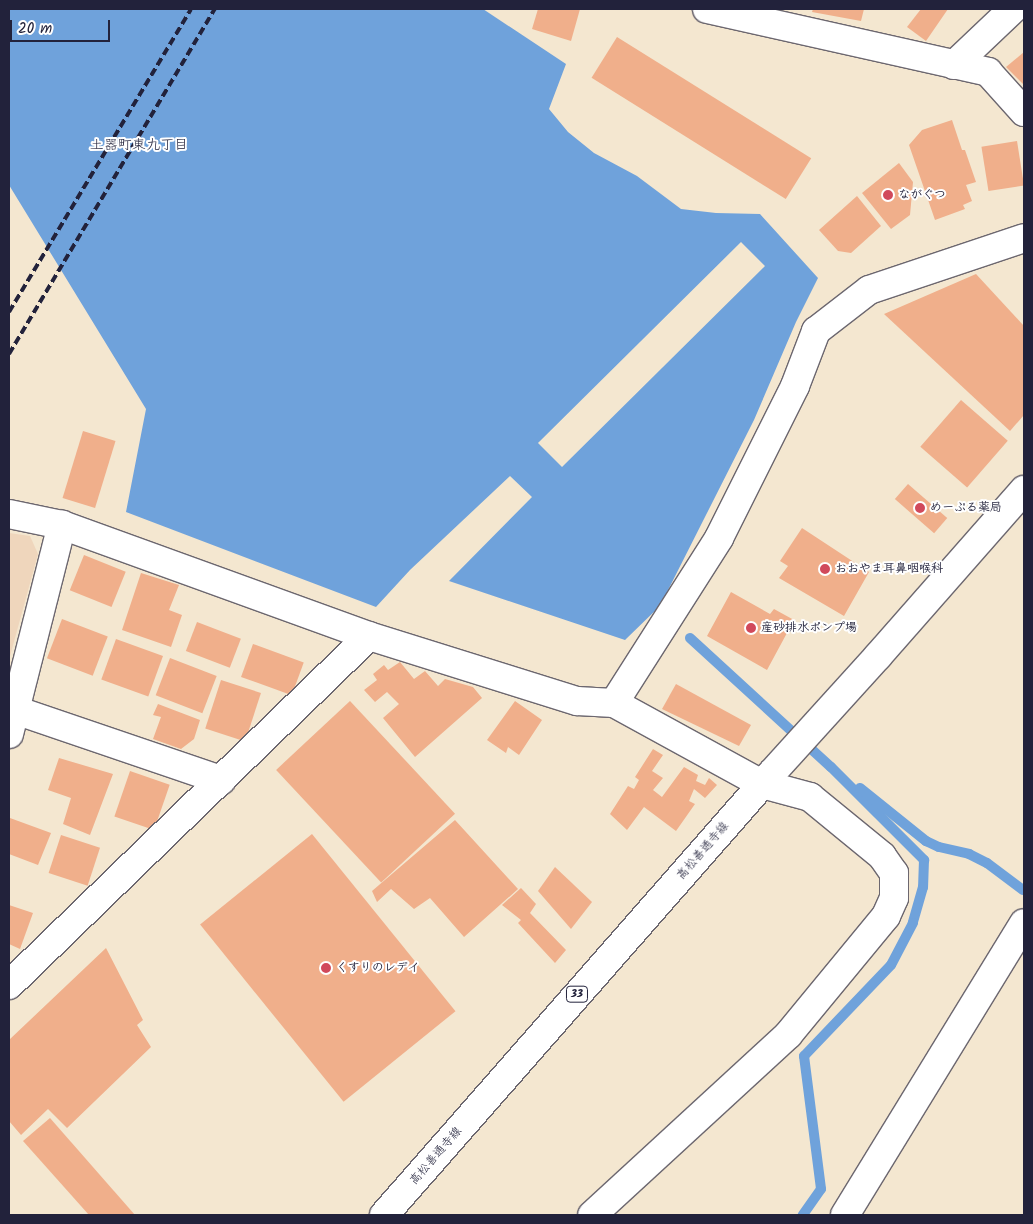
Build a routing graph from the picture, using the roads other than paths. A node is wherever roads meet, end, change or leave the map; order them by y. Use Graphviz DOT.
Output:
graph roads {
  1 [pos="707,9"];
  2 [pos="1013,9"];
  3 [pos="954,65"];
  4 [pos="1024,112"];
  5 [pos="1024,238"];
  6 [pos="1024,490"];
  7 [pos="9,514"];
  8 [pos="62,524"];
  9 [pos="369,636"];
  10 [pos="614,703"];
  11 [pos="12,722"];
  12 [pos="766,779"];
  13 [pos="222,780"];
  14 [pos="1024,923"];
  15 [pos="9,985"];
  16 [pos="384,1215"];
  17 [pos="592,1215"];
  18 [pos="845,1215"];
  1 -- 3 [label="street"];
  2 -- 3 [label="street"];
  3 -- 4 [label="street"];
  5 -- 10 [label="street"];
  6 -- 12 [label="street, 高松善通寺線 / 33"];
  7 -- 8 [label="street"];
  8 -- 9 [label="street"];
  8 -- 11 [label="street"];
  9 -- 10 [label="street"];
  9 -- 13 [label="street"];
  10 -- 12 [label="street"];
  11 -- 13 [label="street"];
  12 -- 16 [label="street, 高松善通寺線 / 33"];
  12 -- 17 [label="street"];
  13 -- 15 [label="street"];
  14 -- 18 [label="street"];
}
